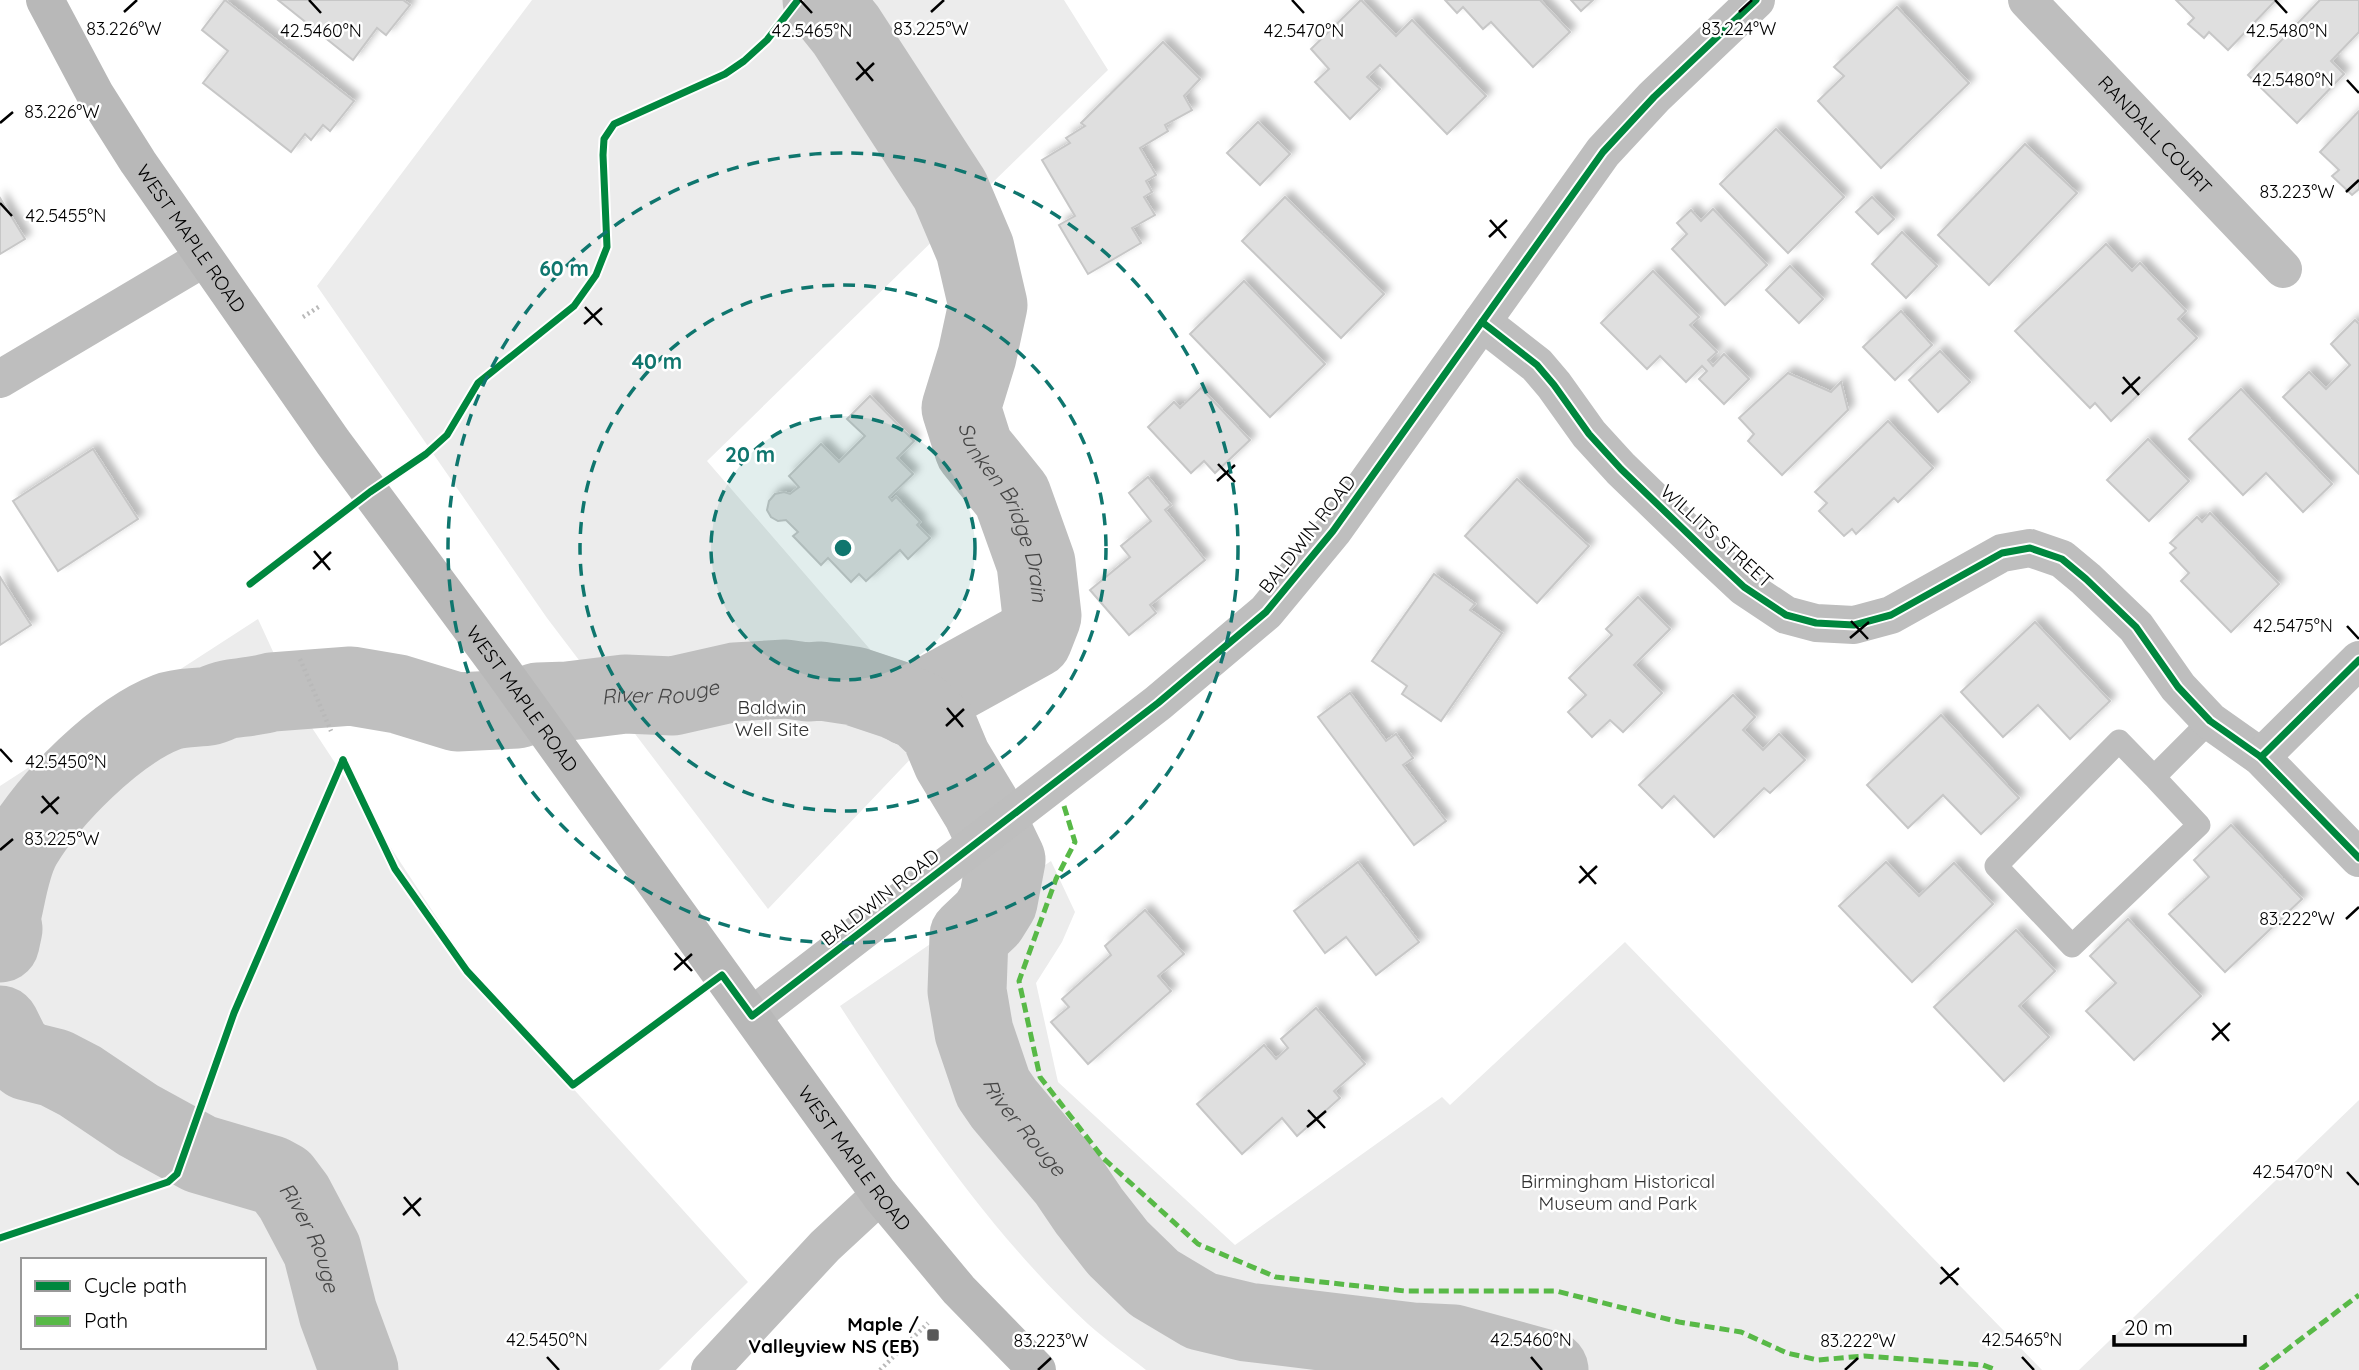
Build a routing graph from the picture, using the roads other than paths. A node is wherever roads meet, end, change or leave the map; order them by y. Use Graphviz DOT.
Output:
graph roads {
  1 [pos="45,0"];
  2 [pos="1756,0"];
  3 [pos="2027,0"];
  4 [pos="204,258"];
  5 [pos="2283,269"];
  6 [pos="1482,322"];
  7 [pos="0,379"];
  8 [pos="2359,660"];
  9 [pos="2210,721"];
  10 [pos="2261,757"];
  11 [pos="2154,777"];
  12 [pos="2359,858"];
  13 [pos="752,1017"];
  14 [pos="880,1195"];
  15 [pos="710,1370"];
  16 [pos="1037,1370"];
  1 -- 4 [label="main road, WEST MAPLE ROAD"];
  2 -- 6 [label="street, BALDWIN ROAD"];
  3 -- 5 [label="street, RANDALL COURT"];
  4 -- 7 [label="street"];
  4 -- 13 [label="main road, WEST MAPLE ROAD"];
  6 -- 9 [label="street, WILLITS STREET"];
  6 -- 13 [label="street, BALDWIN ROAD"];
  8 -- 10 [label="street"];
  9 -- 10 [label="street, WILLITS STREET"];
  9 -- 11 [label="lane"];
  10 -- 12 [label="street, WILLITS STREET"];
  11 -- 11 [label="lane"];
  13 -- 14 [label="main road, WEST MAPLE ROAD"];
  14 -- 15 [label="street"];
  14 -- 16 [label="main road, WEST MAPLE ROAD"];
}
